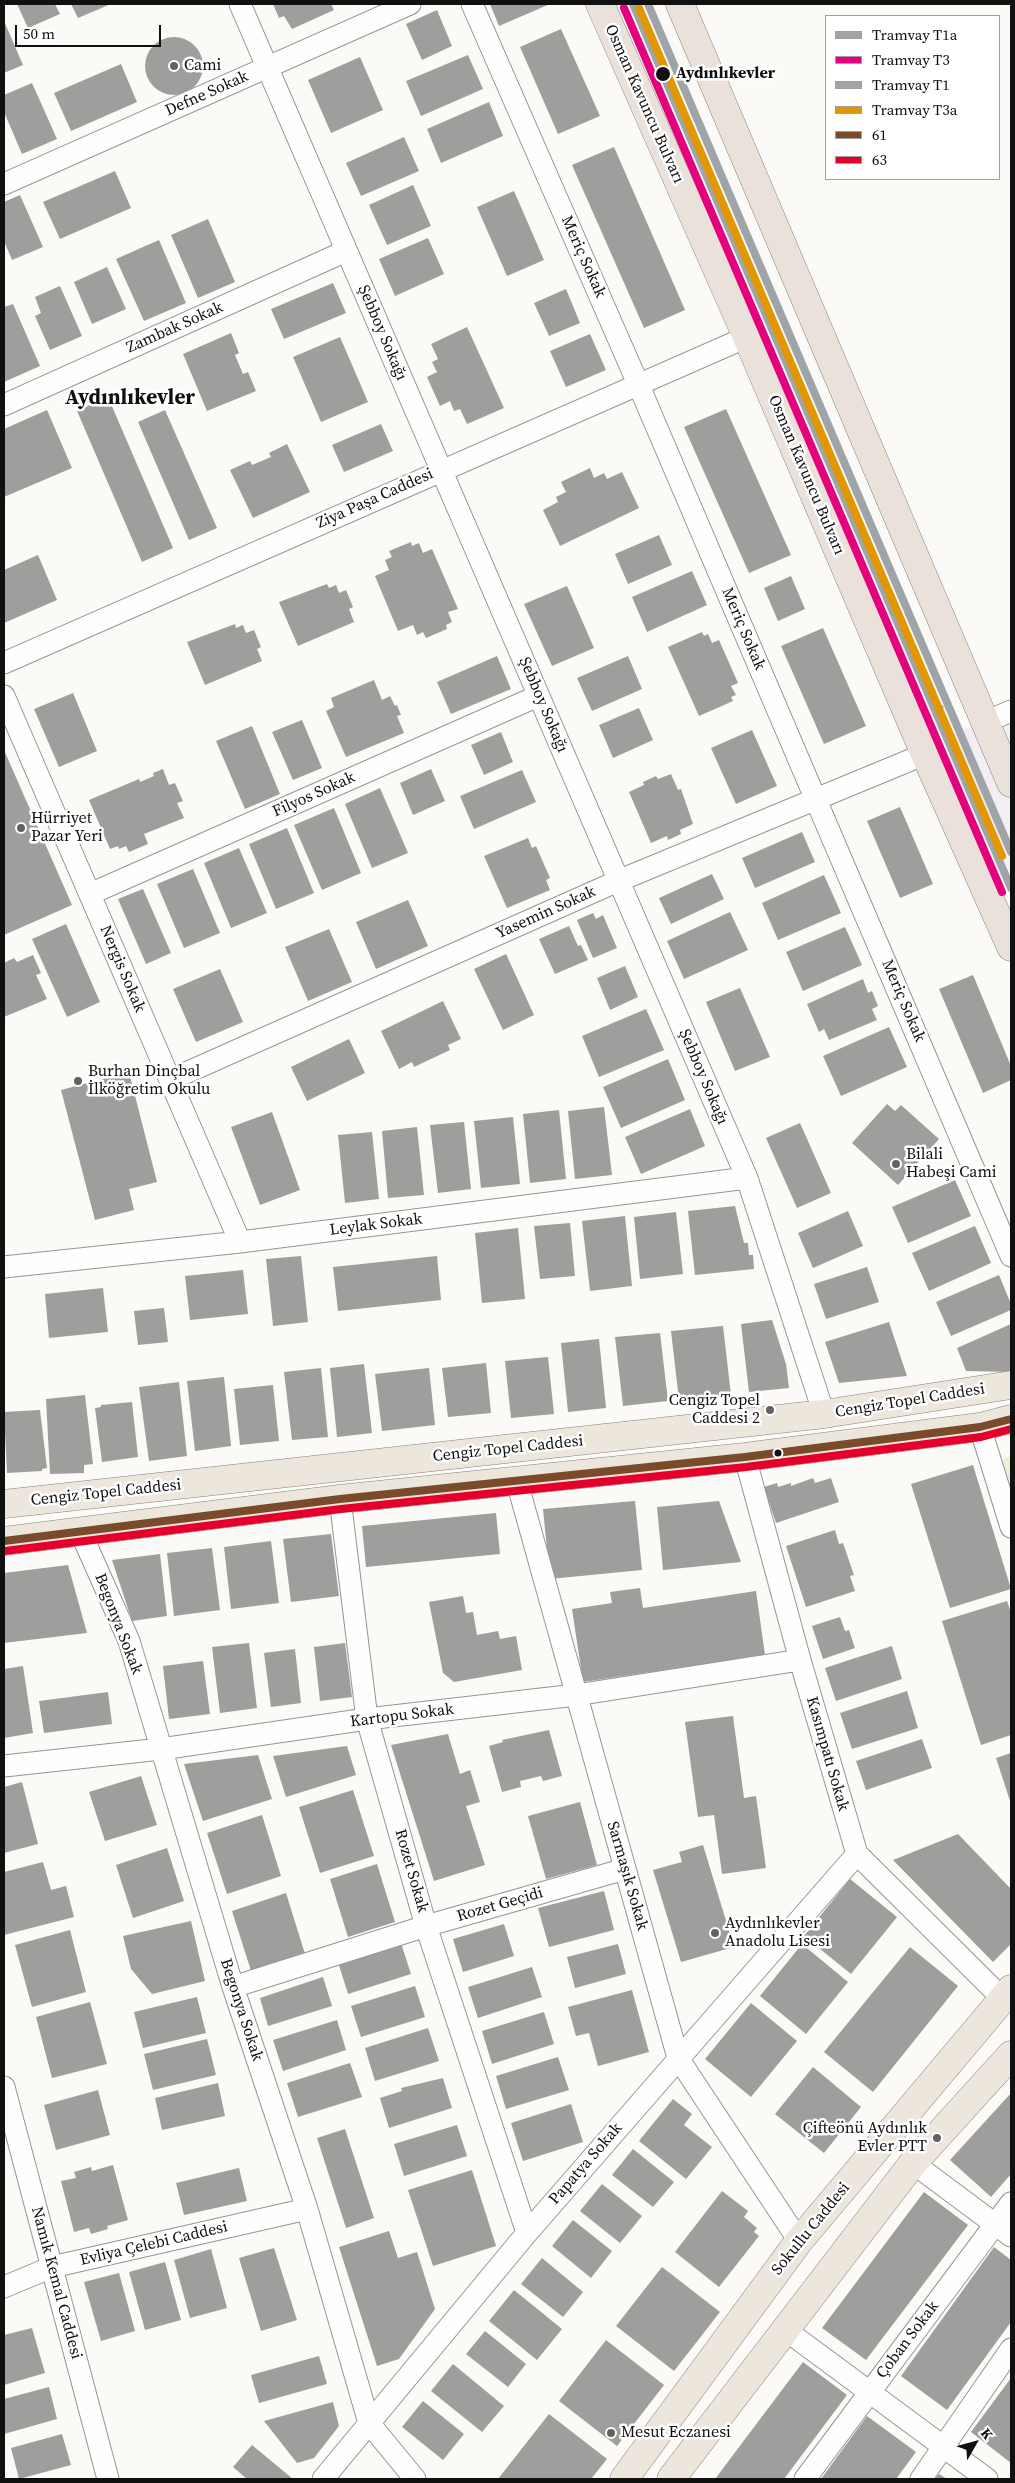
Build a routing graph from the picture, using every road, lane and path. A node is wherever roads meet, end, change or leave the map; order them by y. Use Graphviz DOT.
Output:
graph roads {
  1 [pos="240,4"];
  2 [pos="410,4"];
  3 [pos="472,4"];
  4 [pos="600,4"];
  5 [pos="680,4"];
  6 [pos="268,68"];
  7 [pos="4,184"];
  8 [pos="346,251"];
  9 [pos="747,338"];
  10 [pos="639,386"];
  11 [pos="4,405"];
  12 [pos="441,470"];
  13 [pos="4,663"];
  14 [pos="973,694"];
  15 [pos="4,696"];
  16 [pos="538,696"];
  17 [pos="1011,711"];
  18 [pos="910,720"];
  19 [pos="985,722"];
  20 [pos="925,754"];
  21 [pos="1011,783"];
  22 [pos="816,799"];
  23 [pos="618,881"];
  24 [pos="90,894"];
  25 [pos="1011,947"];
  26 [pos="170,1080"];
  27 [pos="747,1178"];
  28 [pos="240,1242"];
  29 [pos="1011,1256"];
  30 [pos="4,1267"];
  31 [pos="1011,1385"];
  32 [pos="824,1414"];
  33 [pos="1011,1420"];
  34 [pos="980,1427"];
  35 [pos="745,1457"];
  36 [pos="517,1482"];
  37 [pos="340,1499"];
  38 [pos="4,1504"];
  39 [pos="1011,1527"];
  40 [pos="80,1531"];
  41 [pos="4,1541"];
  42 [pos="800,1660"];
  43 [pos="576,1695"];
  44 [pos="367,1719"];
  45 [pos="161,1749"];
  46 [pos="4,1766"];
  47 [pos="857,1854"];
  48 [pos="625,1869"];
  49 [pos="426,1926"];
  50 [pos="233,1987"];
  51 [pos="1007,1993"];
  52 [pos="1011,2055"];
  53 [pos="678,2058"];
  54 [pos="4,2087"];
  55 [pos="913,2163"];
  56 [pos="1011,2203"];
  57 [pos="307,2209"];
  58 [pos="995,2222"];
  59 [pos="527,2233"];
  60 [pos="1011,2236"];
  61 [pos="799,2241"];
  62 [pos="52,2266"];
  63 [pos="4,2287"];
  64 [pos="787,2331"];
  65 [pos="1011,2349"];
  66 [pos="869,2392"];
  67 [pos="369,2423"];
  68 [pos="944,2448"];
  69 [pos="626,2478"];
  70 [pos="108,2479"];
  71 [pos="323,2479"];
  72 [pos="415,2479"];
  73 [pos="671,2479"];
  74 [pos="805,2479"];
  75 [pos="921,2479"];
  76 [pos="987,2479"];
  1 -- 6 [label="street, Şebboy Sokağı"];
  2 -- 6 [label="street, Defne Sokak"];
  3 -- 10 [label="street, Meriç Sokak"];
  4 -- 9 [label="highway, Osman Kavuncu Bulvarı"];
  5 -- 14 [label="highway"];
  6 -- 7 [label="street, Defne Sokak"];
  6 -- 8 [label="street, Şebboy Sokağı"];
  8 -- 11 [label="street, Zambak Sokak"];
  8 -- 12 [label="street, Şebboy Sokağı"];
  9 -- 10 [label="street, Ziya Paşa Caddesi"];
  9 -- 18 [label="highway, Osman Kavuncu Bulvarı"];
  10 -- 12 [label="street, Ziya Paşa Caddesi"];
  10 -- 22 [label="street, Meriç Sokak"];
  12 -- 13 [label="street, Ziya Paşa Caddesi"];
  12 -- 16 [label="street, Şebboy Sokağı"];
  14 -- 18 [label="path"];
  14 -- 19 [label="highway"];
  15 -- 24 [label="street, Nergis Sokak"];
  16 -- 23 [label="street, Şebboy Sokağı"];
  16 -- 24 [label="street, Filyos Sokak"];
  17 -- 19 [label="street"];
  18 -- 20 [label="highway, Osman Kavuncu Bulvarı"];
  19 -- 21 [label="highway"];
  20 -- 22 [label="street, Yasemin Sokak"];
  20 -- 25 [label="highway, Osman Kavuncu Bulvarı"];
  22 -- 23 [label="street, Yasemin Sokak"];
  22 -- 29 [label="street, Meriç Sokak"];
  23 -- 26 [label="street, Yasemin Sokak"];
  23 -- 27 [label="street, Şebboy Sokağı"];
  24 -- 26 [label="street, Nergis Sokak"];
  26 -- 28 [label="street, Nergis Sokak"];
  27 -- 28 [label="street, Leylak Sokak"];
  27 -- 32 [label="street, Şebboy Sokağı"];
  28 -- 30 [label="street, Leylak Sokak"];
  31 -- 32 [label="main road, Cengiz Topel Caddesi"];
  32 -- 38 [label="main road, Cengiz Topel Caddesi"];
  33 -- 34 [label="main road, Cengiz Topel Caddesi"];
  34 -- 35 [label="main road, Cengiz Topel Caddesi"];
  34 -- 39 [label="street"];
  35 -- 36 [label="main road, Cengiz Topel Caddesi"];
  35 -- 42 [label="street, Kasımpatı Sokak"];
  36 -- 37 [label="main road, Cengiz Topel Caddesi"];
  36 -- 43 [label="street, Sarmaşık Sokak"];
  37 -- 40 [label="main road, Cengiz Topel Caddesi"];
  37 -- 44 [label="street, Rozet Sokak"];
  40 -- 41 [label="main road, Cengiz Topel Caddesi"];
  40 -- 45 [label="street, Begonya Sokak"];
  42 -- 43 [label="street, Kartopu Sokak"];
  42 -- 47 [label="street, Kasımpatı Sokak"];
  43 -- 44 [label="street, Kartopu Sokak"];
  43 -- 48 [label="street, Sarmaşık Sokak"];
  44 -- 45 [label="street, Kartopu Sokak"];
  44 -- 49 [label="street, Rozet Sokak"];
  45 -- 46 [label="street, Kartopu Sokak"];
  45 -- 50 [label="street, Begonya Sokak"];
  47 -- 51 [label="street, Kasımpatı Sokak"];
  47 -- 53 [label="street, Papatya Sokak"];
  48 -- 49 [label="street, Rozet Geçidi"];
  48 -- 53 [label="street, Sarmaşık Sokak"];
  49 -- 50 [label="street, Rozet Geçidi"];
  49 -- 59 [label="street, Rozet Sokak"];
  50 -- 57 [label="street, Begonya Sokak"];
  51 -- 61 [label="main road, Sokullu Caddesi"];
  52 -- 55 [label="main road"];
  53 -- 59 [label="street, Papatya Sokak"];
  53 -- 61 [label="street, Sarmaşık Sokak"];
  54 -- 62 [label="street, Namık Kemal Caddesi"];
  55 -- 58 [label="street"];
  55 -- 64 [label="main road"];
  56 -- 58 [label="street, Çoban Sokak"];
  57 -- 62 [label="street, Evliya Çelebi Caddesi"];
  57 -- 67 [label="street, Begonya Sokak"];
  58 -- 60 [label="street"];
  58 -- 66 [label="street, Çoban Sokak"];
  59 -- 67 [label="street, Papatya Sokak"];
  61 -- 69 [label="main road, Sokullu Caddesi"];
  62 -- 63 [label="street, Evliya Çelebi Caddesi"];
  62 -- 70 [label="street, Namık Kemal Caddesi"];
  64 -- 66 [label="street"];
  64 -- 73 [label="main road"];
  65 -- 68 [label="street"];
  66 -- 68 [label="street"];
  66 -- 74 [label="street, Çoban Sokak"];
  67 -- 71 [label="street, Papatya Sokak"];
  67 -- 72 [label="street, Begonya Sokak"];
  68 -- 75 [label="street"];
  68 -- 76 [label="street"];
}
